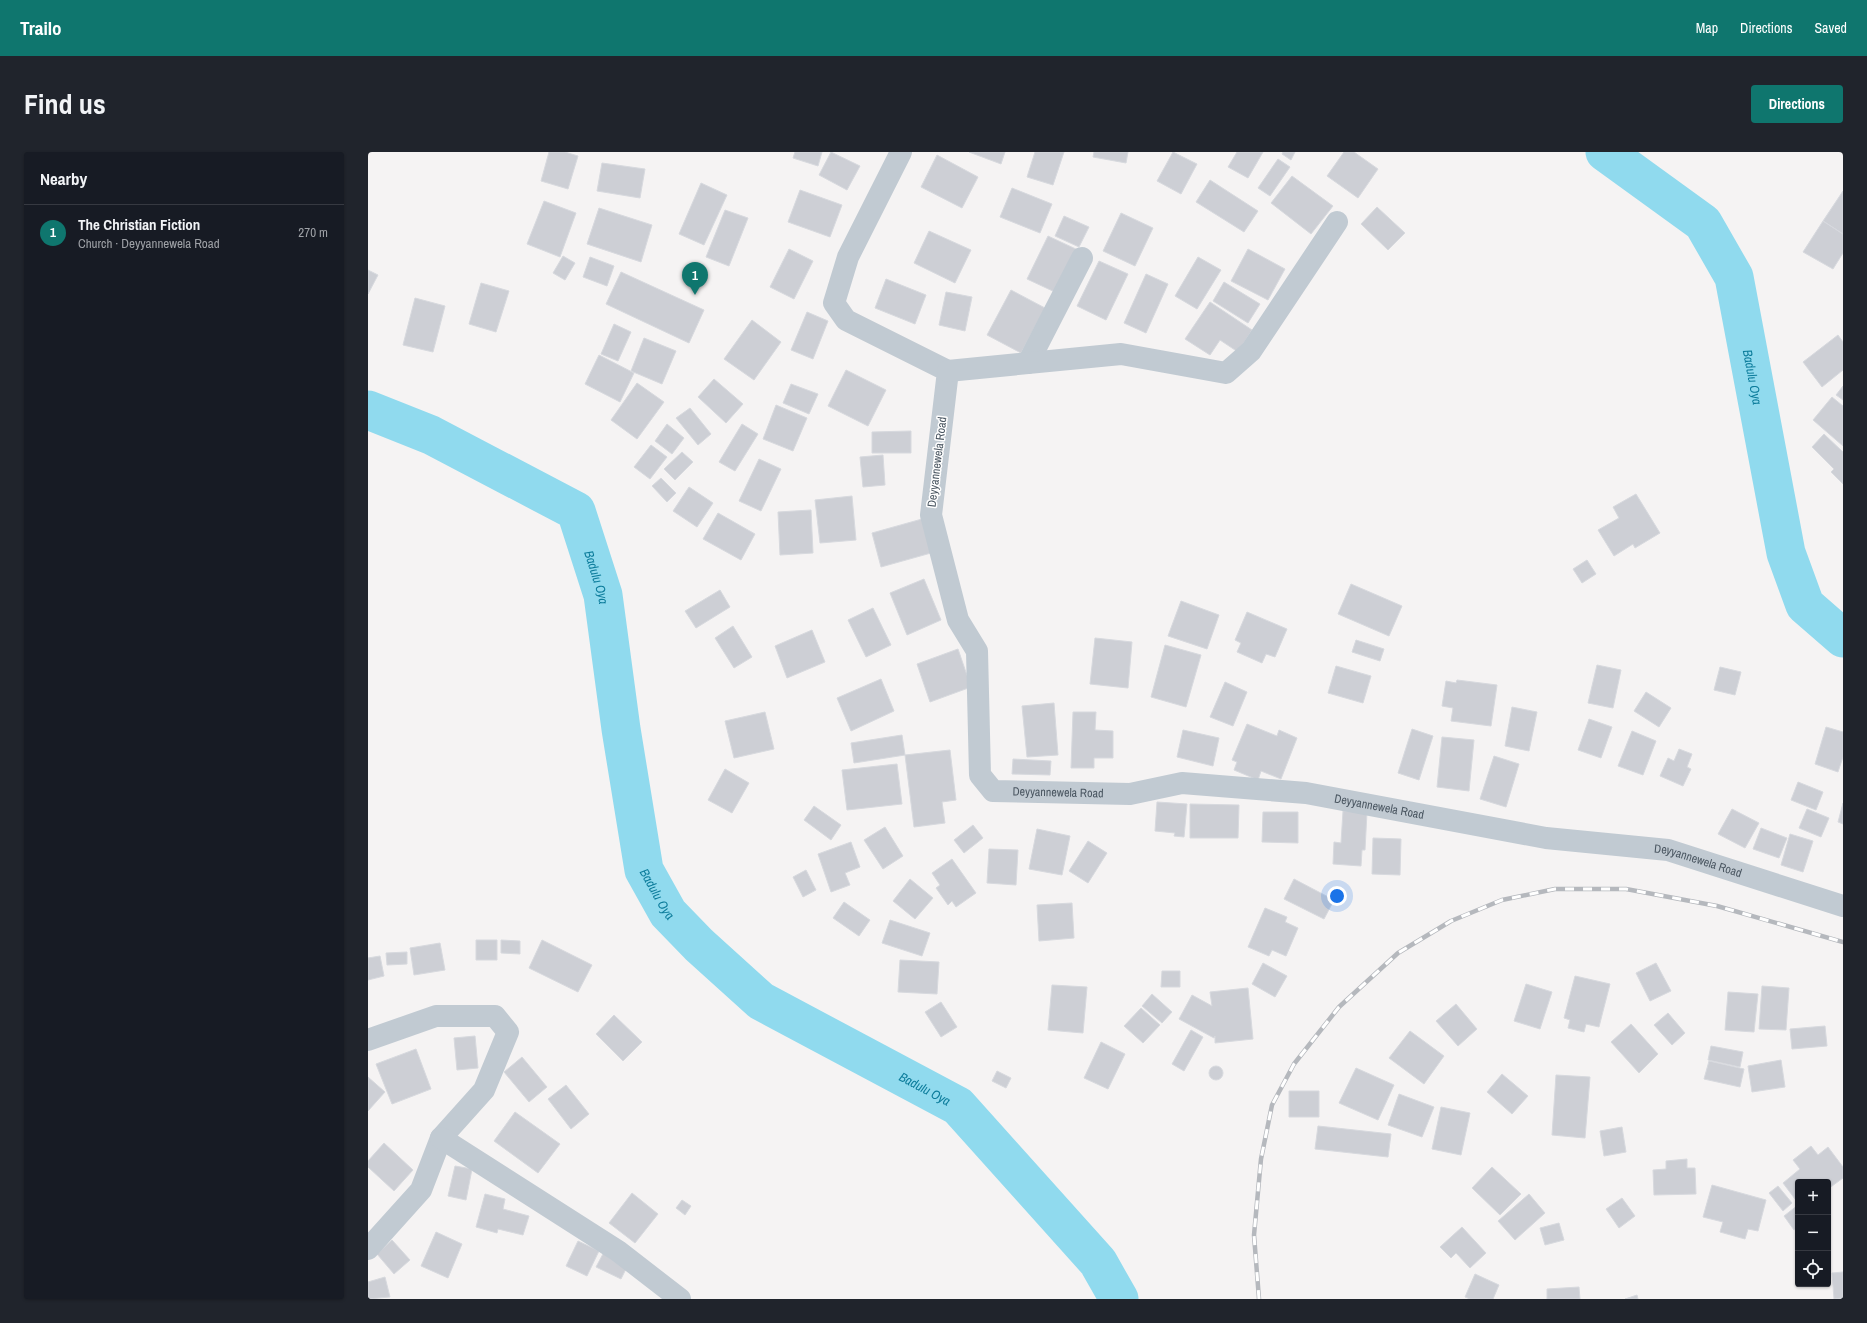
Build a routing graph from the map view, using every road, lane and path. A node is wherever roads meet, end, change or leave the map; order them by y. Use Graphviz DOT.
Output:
graph roads {
  1 [pos="901,152"];
  2 [pos="1337,222"];
  3 [pos="1082,258"];
  4 [pos="1028,363"];
  5 [pos="948,371"];
  6 [pos="1843,906"];
  7 [pos="368,1040"];
  8 [pos="441,1138"];
  9 [pos="368,1249"];
  10 [pos="680,1299"];
  1 -- 5 [label="street"];
  2 -- 4 [label="street"];
  3 -- 4 [label="street"];
  4 -- 5 [label="street"];
  5 -- 6 [label="street, Deyyannewela Road"];
  7 -- 8 [label="street"];
  8 -- 9 [label="street"];
  8 -- 10 [label="street"];
}
